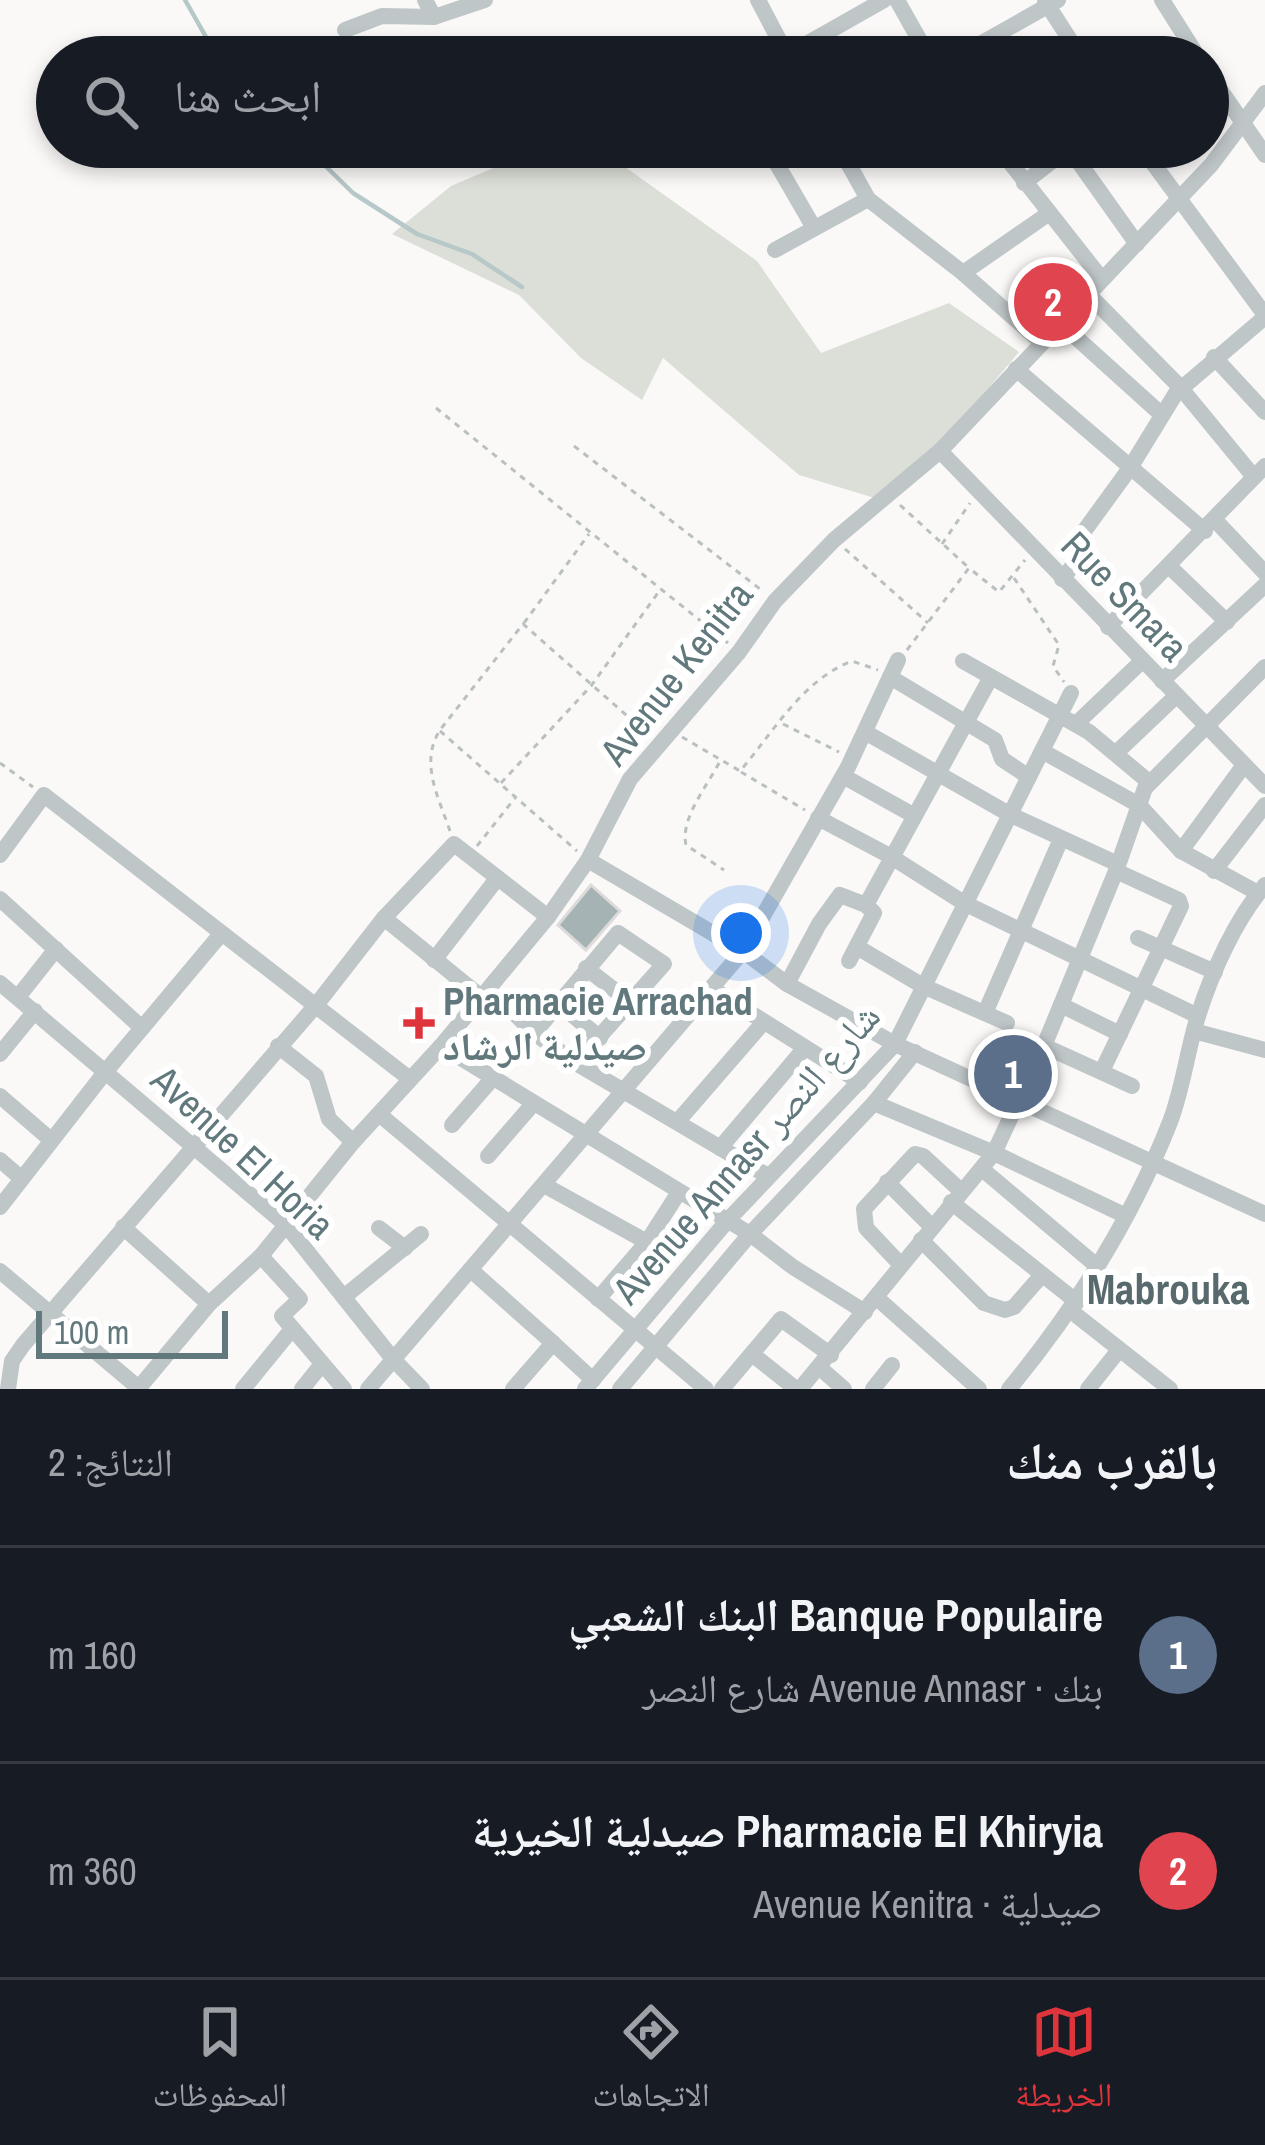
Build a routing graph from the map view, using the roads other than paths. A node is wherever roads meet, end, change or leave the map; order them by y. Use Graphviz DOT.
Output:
graph roads {
  1 [pos="424,0"];
  2 [pos="485,0"];
  3 [pos="758,0"];
  4 [pos="897,0"];
  5 [pos="1162,0"];
  6 [pos="876,2"];
  7 [pos="1050,2"];
  8 [pos="434,17"];
  9 [pos="345,30"];
  10 [pos="777,36"];
  11 [pos="821,36"];
  12 [pos="917,36"];
  13 [pos="993,36"];
  14 [pos="1069,36"];
  15 [pos="1185,36"];
  16 [pos="1265,93"];
  17 [pos="1229,103"];
  18 [pos="1243,123"];
  19 [pos="1229,140"];
  20 [pos="1265,155"];
  21 [pos="779,168"];
  22 [pos="850,168"];
  23 [pos="1013,168"];
  24 [pos="1043,168"];
  25 [pos="1084,168"];
  26 [pos="1155,168"];
  27 [pos="1206,168"];
  28 [pos="1024,183"];
  29 [pos="868,199"];
  30 [pos="1178,201"];
  31 [pos="1048,214"];
  32 [pos="814,228"];
  33 [pos="1137,244"];
  34 [pos="775,250"];
  35 [pos="963,273"];
  36 [pos="1101,278"];
  37 [pos="1087,293"];
  38 [pos="1265,316"];
  39 [pos="1059,322"];
  40 [pos="1040,341"];
  41 [pos="1214,357"];
  42 [pos="1016,370"];
  43 [pos="1180,387"];
  44 [pos="1265,412"];
  45 [pos="1162,415"];
  46 [pos="940,451"];
  47 [pos="1130,468"];
  48 [pos="1260,471"];
  49 [pos="1210,525"];
  50 [pos="1170,567"];
  51 [pos="1265,573"];
  52 [pos="1062,579"];
  53 [pos="1265,585"];
  54 [pos="1227,622"];
  55 [pos="1108,627"];
  56 [pos="1138,657"];
  57 [pos="962,661"];
  58 [pos="1265,667"];
  59 [pos="991,677"];
  60 [pos="1162,681"];
  61 [pos="1071,693"];
  62 [pos="1176,696"];
  63 [pos="1068,720"];
  64 [pos="966,722"];
  65 [pos="1208,727"];
  66 [pos="865,733"];
  67 [pos="1042,751"];
  68 [pos="1116,753"];
  69 [pos="847,767"];
  70 [pos="1257,771"];
  71 [pos="936,776"];
  72 [pos="1029,777"];
  73 [pos="1149,782"];
  74 [pos="1139,805"];
  75 [pos="1265,805"];
  76 [pos="1009,814"];
  77 [pos="913,815"];
  78 [pos="818,818"];
  79 [pos="1061,839"];
  80 [pos="1181,851"];
  81 [pos="0,855"];
  82 [pos="890,856"];
  83 [pos="588,860"];
  84 [pos="1117,868"];
  85 [pos="1214,872"];
  86 [pos="496,880"];
  87 [pos="1260,898"];
  88 [pos="0,899"];
  89 [pos="964,903"];
  90 [pos="866,905"];
  91 [pos="548,917"];
  92 [pos="384,918"];
  93 [pos="1023,930"];
  94 [pos="221,934"];
  95 [pos="1138,938"];
  96 [pos="56,949"];
  97 [pos="743,951"];
  98 [pos="1162,952"];
  99 [pos="434,960"];
  100 [pos="1079,961"];
  101 [pos="586,968"];
  102 [pos="1215,972"];
  103 [pos="1,984"];
  104 [pos="787,984"];
  105 [pos="923,986"];
  106 [pos="712,988"];
  107 [pos="1140,990"];
  108 [pos="481,996"];
  109 [pos="18,997"];
  110 [pos="557,1002"];
  111 [pos="632,1003"];
  112 [pos="317,1004"];
  113 [pos="1061,1005"];
  114 [pos="35,1011"];
  115 [pos="985,1013"];
  116 [pos="763,1023"];
  117 [pos="1006,1023"];
  118 [pos="1196,1024"];
  119 [pos="142,1028"];
  120 [pos="533,1034"];
  121 [pos="1120,1034"];
  122 [pos="600,1039"];
  123 [pos="896,1044"];
  124 [pos="278,1046"];
  125 [pos="441,1046"];
  126 [pos="1044,1046"];
  127 [pos="804,1048"];
  128 [pos="1265,1050"];
  129 [pos="915,1052"];
  130 [pos="0,1054"];
  131 [pos="576,1063"];
  132 [pos="106,1071"];
  133 [pos="1102,1071"];
  134 [pos="493,1078"];
  135 [pos="410,1079"];
  136 [pos="860,1082"];
  137 [pos="1132,1086"];
  138 [pos="626,1089"];
  139 [pos="0,1096"];
  140 [pos="1017,1099"];
  141 [pos="874,1103"];
  142 [pos="533,1104"];
  143 [pos="379,1114"];
  144 [pos="678,1121"];
  145 [pos="452,1126"];
  146 [pos="585,1135"];
  147 [pos="51,1140"];
  148 [pos="353,1142"];
  149 [pos="196,1146"];
  150 [pos="720,1148"];
  151 [pos="994,1153"];
  152 [pos="488,1156"];
  153 [pos="0,1160"];
  154 [pos="1152,1165"];
  155 [pos="982,1169"];
  156 [pos="769,1176"];
  157 [pos="21,1178"];
  158 [pos="887,1182"];
  159 [pos="544,1185"];
  160 [pos="679,1192"];
  161 [pos="956,1196"];
  162 [pos="0,1207"];
  163 [pos="1265,1214"];
  164 [pos="1124,1215"];
  165 [pos="728,1220"];
  166 [pos="509,1224"];
  167 [pos="286,1225"];
  168 [pos="123,1227"];
  169 [pos="380,1228"];
  170 [pos="421,1234"];
  171 [pos="750,1234"];
  172 [pos="927,1234"];
  173 [pos="647,1243"];
  174 [pos="405,1248"];
  175 [pos="261,1256"];
  176 [pos="900,1264"];
  177 [pos="1097,1266"];
  178 [pos="471,1270"];
  179 [pos="0,1271"];
  180 [pos="1042,1275"];
  181 [pos="345,1296"];
  182 [pos="598,1299"];
  183 [pos="209,1304"];
  184 [pos="871,1305"];
  185 [pos="1074,1307"];
  186 [pos="50,1314"];
  187 [pos="292,1329"];
  188 [pos="634,1331"];
  189 [pos="553,1343"];
  190 [pos="653,1347"];
  191 [pos="1119,1350"];
  192 [pos="752,1354"];
  193 [pos="393,1359"];
  194 [pos="826,1362"];
  195 [pos="322,1364"];
  196 [pos="892,1365"];
  197 [pos="589,1384"];
  198 [pos="8,1389"];
  199 [pos="139,1389"];
  200 [pos="243,1389"];
  201 [pos="302,1389"];
  202 [pos="344,1389"];
  203 [pos="368,1389"];
  204 [pos="422,1389"];
  205 [pos="514,1389"];
  206 [pos="620,1389"];
  207 [pos="706,1389"];
  208 [pos="722,1389"];
  209 [pos="798,1389"];
  210 [pos="844,1389"];
  211 [pos="873,1389"];
  212 [pos="979,1389"];
  213 [pos="1009,1389"];
  214 [pos="1088,1389"];
  215 [pos="1170,1389"];
  1 -- 8 [label="street"];
  2 -- 8 [label="street"];
  3 -- 10 [label="street"];
  4 -- 12 [label="street"];
  5 -- 15 [label="street"];
  6 -- 11 [label="street"];
  7 -- 13 [label="street"];
  7 -- 14 [label="street"];
  8 -- 9 [label="street"];
  16 -- 18 [label="street, Avenue Kenitra"];
  17 -- 18 [label="street"];
  18 -- 19 [label="street, Avenue Kenitra"];
  18 -- 20 [label="street"];
  21 -- 32 [label="street"];
  22 -- 29 [label="street"];
  23 -- 28 [label="street"];
  24 -- 28 [label="street"];
  25 -- 33 [label="street"];
  26 -- 30 [label="street"];
  27 -- 30 [label="street, Avenue Kenitra"];
  28 -- 31 [label="street"];
  29 -- 32 [label="street"];
  29 -- 35 [label="street"];
  30 -- 33 [label="street, Avenue Kenitra"];
  30 -- 38 [label="street"];
  31 -- 35 [label="street"];
  31 -- 36 [label="street"];
  32 -- 34 [label="street"];
  33 -- 36 [label="street, Avenue Kenitra"];
  35 -- 40 [label="street"];
  36 -- 37 [label="street, Avenue Kenitra"];
  37 -- 39 [label="street, Avenue Kenitra"];
  37 -- 43 [label="street"];
  38 -- 41 [label="street"];
  39 -- 40 [label="street, Avenue Kenitra"];
  39 -- 45 [label="street"];
  40 -- 42 [label="street, Avenue Kenitra"];
  41 -- 43 [label="street"];
  41 -- 44 [label="street"];
  42 -- 46 [label="street, Avenue Kenitra"];
  42 -- 47 [label="street"];
  43 -- 45 [label="street"];
  43 -- 48 [label="street"];
  45 -- 47 [label="street"];
  46 -- 52 [label="street, Rue Smara"];
  46 -- 83 [label="street, Avenue Kenitra"];
  47 -- 49 [label="street"];
  47 -- 52 [label="street"];
  48 -- 49 [label="street"];
  49 -- 50 [label="street"];
  49 -- 51 [label="street"];
  50 -- 54 [label="street"];
  50 -- 55 [label="street"];
  52 -- 55 [label="street, Rue Smara"];
  53 -- 54 [label="street"];
  54 -- 60 [label="street"];
  55 -- 56 [label="street, Rue Smara"];
  56 -- 60 [label="street, Rue Smara"];
  56 -- 63 [label="street"];
  57 -- 59 [label="street"];
  58 -- 65 [label="street"];
  59 -- 63 [label="street"];
  59 -- 64 [label="street"];
  60 -- 62 [label="street, Rue Smara"];
  61 -- 63 [label="street, Avenue Annasr شارع النصر"];
  62 -- 65 [label="street, Rue Smara"];
  62 -- 68 [label="street"];
  63 -- 67 [label="street, Avenue Annasr شارع النصر"];
  63 -- 68 [label="street"];
  64 -- 66 [label="street"];
  64 -- 71 [label="street"];
  64 -- 72 [label="street"];
  65 -- 70 [label="street, Rue Smara"];
  65 -- 73 [label="street"];
  66 -- 69 [label="street"];
  66 -- 71 [label="street"];
  67 -- 72 [label="street, Avenue Annasr شارع النصر"];
  67 -- 74 [label="street"];
  68 -- 73 [label="street"];
  69 -- 77 [label="street"];
  69 -- 78 [label="street"];
  70 -- 80 [label="street"];
  71 -- 76 [label="street"];
  71 -- 77 [label="street"];
  72 -- 76 [label="street, Avenue Annasr شارع النصر"];
  73 -- 74 [label="street"];
  74 -- 80 [label="street"];
  74 -- 84 [label="street"];
  75 -- 85 [label="street"];
  76 -- 79 [label="street"];
  76 -- 89 [label="street, Avenue Annasr شارع النصر"];
  77 -- 82 [label="street"];
  78 -- 82 [label="street"];
  78 -- 97 [label="street"];
  79 -- 84 [label="street"];
  79 -- 93 [label="street"];
  80 -- 85 [label="street"];
  81 -- 94 [label="street"];
  82 -- 89 [label="street"];
  82 -- 90 [label="street"];
  83 -- 91 [label="street, Avenue Kenitra"];
  83 -- 97 [label="street"];
  84 -- 98 [label="street"];
  84 -- 100 [label="street"];
  85 -- 87 [label="street"];
  86 -- 91 [label="street"];
  86 -- 92 [label="street"];
  86 -- 99 [label="street"];
  87 -- 102 [label="street"];
  88 -- 96 [label="street"];
  89 -- 93 [label="street"];
  89 -- 105 [label="street, Avenue Annasr شارع النصر"];
  90 -- 104 [label="street"];
  90 -- 105 [label="street"];
  91 -- 108 [label="street, Avenue Kenitra"];
  92 -- 99 [label="street"];
  92 -- 112 [label="street"];
  93 -- 100 [label="street"];
  93 -- 115 [label="street"];
  94 -- 112 [label="street"];
  94 -- 119 [label="street"];
  95 -- 98 [label="street"];
  96 -- 109 [label="street"];
  96 -- 119 [label="street"];
  97 -- 104 [label="street"];
  97 -- 106 [label="street"];
  98 -- 102 [label="street"];
  98 -- 107 [label="street"];
  99 -- 108 [label="street"];
  100 -- 107 [label="street"];
  100 -- 113 [label="street"];
  101 -- 110 [label="street"];
  101 -- 111 [label="street"];
  101 -- 111 [label="street"];
  102 -- 118 [label="street"];
  103 -- 109 [label="street, Avenue El Horia"];
  104 -- 123 [label="street"];
  105 -- 115 [label="street"];
  105 -- 123 [label="street, Avenue Annasr شارع النصر"];
  106 -- 116 [label="street"];
  106 -- 138 [label="street"];
  107 -- 118 [label="street"];
  107 -- 121 [label="street"];
  108 -- 120 [label="street"];
  108 -- 125 [label="street, Avenue Kenitra"];
  109 -- 114 [label="street, Avenue El Horia"];
  110 -- 120 [label="street"];
  110 -- 122 [label="street"];
  111 -- 122 [label="street"];
  112 -- 124 [label="street"];
  112 -- 135 [label="street"];
  113 -- 121 [label="street"];
  113 -- 126 [label="street"];
  114 -- 130 [label="street"];
  114 -- 132 [label="street, Avenue El Horia"];
  115 -- 117 [label="street"];
  116 -- 127 [label="street"];
  116 -- 144 [label="street"];
  118 -- 128 [label="street"];
  118 -- 154 [label="street"];
  119 -- 132 [label="street"];
  120 -- 131 [label="street"];
  121 -- 133 [label="street"];
  122 -- 131 [label="street"];
  123 -- 129 [label="street"];
  123 -- 136 [label="street, Avenue Annasr شارع النصر"];
  124 -- 148 [label="street"];
  124 -- 149 [label="street"];
  125 -- 134 [label="street"];
  125 -- 135 [label="street, Avenue Kenitra"];
  126 -- 133 [label="street"];
  126 -- 140 [label="street"];
  127 -- 136 [label="street"];
  127 -- 150 [label="street"];
  129 -- 140 [label="street"];
  129 -- 141 [label="street, Avenue Annasr شارع النصر"];
  131 -- 138 [label="street"];
  132 -- 147 [label="street"];
  132 -- 149 [label="street, Avenue El Horia"];
  133 -- 137 [label="street"];
  134 -- 142 [label="street"];
  134 -- 145 [label="street"];
  135 -- 143 [label="street, Avenue Kenitra"];
  136 -- 156 [label="street, Avenue Annasr شارع النصر"];
  138 -- 144 [label="street"];
  138 -- 146 [label="street"];
  139 -- 147 [label="street"];
  140 -- 151 [label="street"];
  140 -- 154 [label="street"];
  141 -- 151 [label="street"];
  141 -- 171 [label="street, Avenue Annasr شارع النصر"];
  142 -- 146 [label="street"];
  142 -- 152 [label="street"];
  143 -- 148 [label="street, Avenue Kenitra"];
  143 -- 166 [label="street"];
  144 -- 150 [label="street"];
  146 -- 159 [label="street"];
  146 -- 160 [label="street"];
  147 -- 157 [label="street"];
  148 -- 167 [label="street, Avenue Kenitra"];
  149 -- 167 [label="street, Avenue El Horia"];
  149 -- 168 [label="street"];
  150 -- 156 [label="street"];
  151 -- 155 [label="street"];
  151 -- 164 [label="street"];
  153 -- 157 [label="street"];
  154 -- 163 [label="street"];
  154 -- 164 [label="street"];
  155 -- 161 [label="street"];
  155 -- 177 [label="street"];
  156 -- 165 [label="street, Avenue Annasr شارع النصر"];
  157 -- 162 [label="street"];
  158 -- 161 [label="street"];
  158 -- 172 [label="street"];
  158 -- 176 [label="street"];
  159 -- 166 [label="street"];
  159 -- 173 [label="street"];
  160 -- 165 [label="street"];
  160 -- 173 [label="street"];
  161 -- 172 [label="street"];
  161 -- 180 [label="street"];
  164 -- 177 [label="street"];
  165 -- 171 [label="street"];
  165 -- 188 [label="street, Avenue Annasr شارع النصر"];
  166 -- 178 [label="street"];
  166 -- 182 [label="street"];
  167 -- 175 [label="street, Avenue Kenitra"];
  167 -- 181 [label="street, Avenue El Horia"];
  168 -- 183 [label="street"];
  168 -- 186 [label="street"];
  169 -- 174 [label="street"];
  170 -- 174 [label="street"];
  171 -- 184 [label="street"];
  171 -- 190 [label="street, Avenue Annasr شارع النصر"];
  172 -- 176 [label="street"];
  172 -- 180 [label="street"];
  173 -- 182 [label="street"];
  174 -- 181 [label="street"];
  175 -- 183 [label="street, Avenue Kenitra"];
  175 -- 187 [label="street"];
  176 -- 184 [label="street"];
  177 -- 185 [label="street"];
  178 -- 189 [label="street"];
  178 -- 193 [label="street"];
  179 -- 186 [label="street"];
  180 -- 185 [label="street"];
  181 -- 193 [label="street, Avenue El Horia"];
  182 -- 188 [label="street"];
  183 -- 199 [label="street, Avenue Kenitra"];
  184 -- 194 [label="street"];
  184 -- 212 [label="street"];
  185 -- 191 [label="street"];
  185 -- 213 [label="street"];
  186 -- 198 [label="street"];
  186 -- 199 [label="street"];
  187 -- 195 [label="street"];
  187 -- 200 [label="street"];
  188 -- 190 [label="street"];
  188 -- 197 [label="street, Avenue Annasr شارع النصر"];
  189 -- 197 [label="street"];
  189 -- 205 [label="street"];
  190 -- 206 [label="street, Avenue Annasr شارع النصر"];
  190 -- 207 [label="street"];
  191 -- 214 [label="street"];
  191 -- 215 [label="street"];
  192 -- 194 [label="street"];
  192 -- 208 [label="street"];
  192 -- 209 [label="street"];
  193 -- 203 [label="street"];
  193 -- 204 [label="street, Avenue El Horia"];
  194 -- 209 [label="street"];
  194 -- 210 [label="street"];
  195 -- 201 [label="street"];
  195 -- 202 [label="street"];
  196 -- 211 [label="street"];
}
